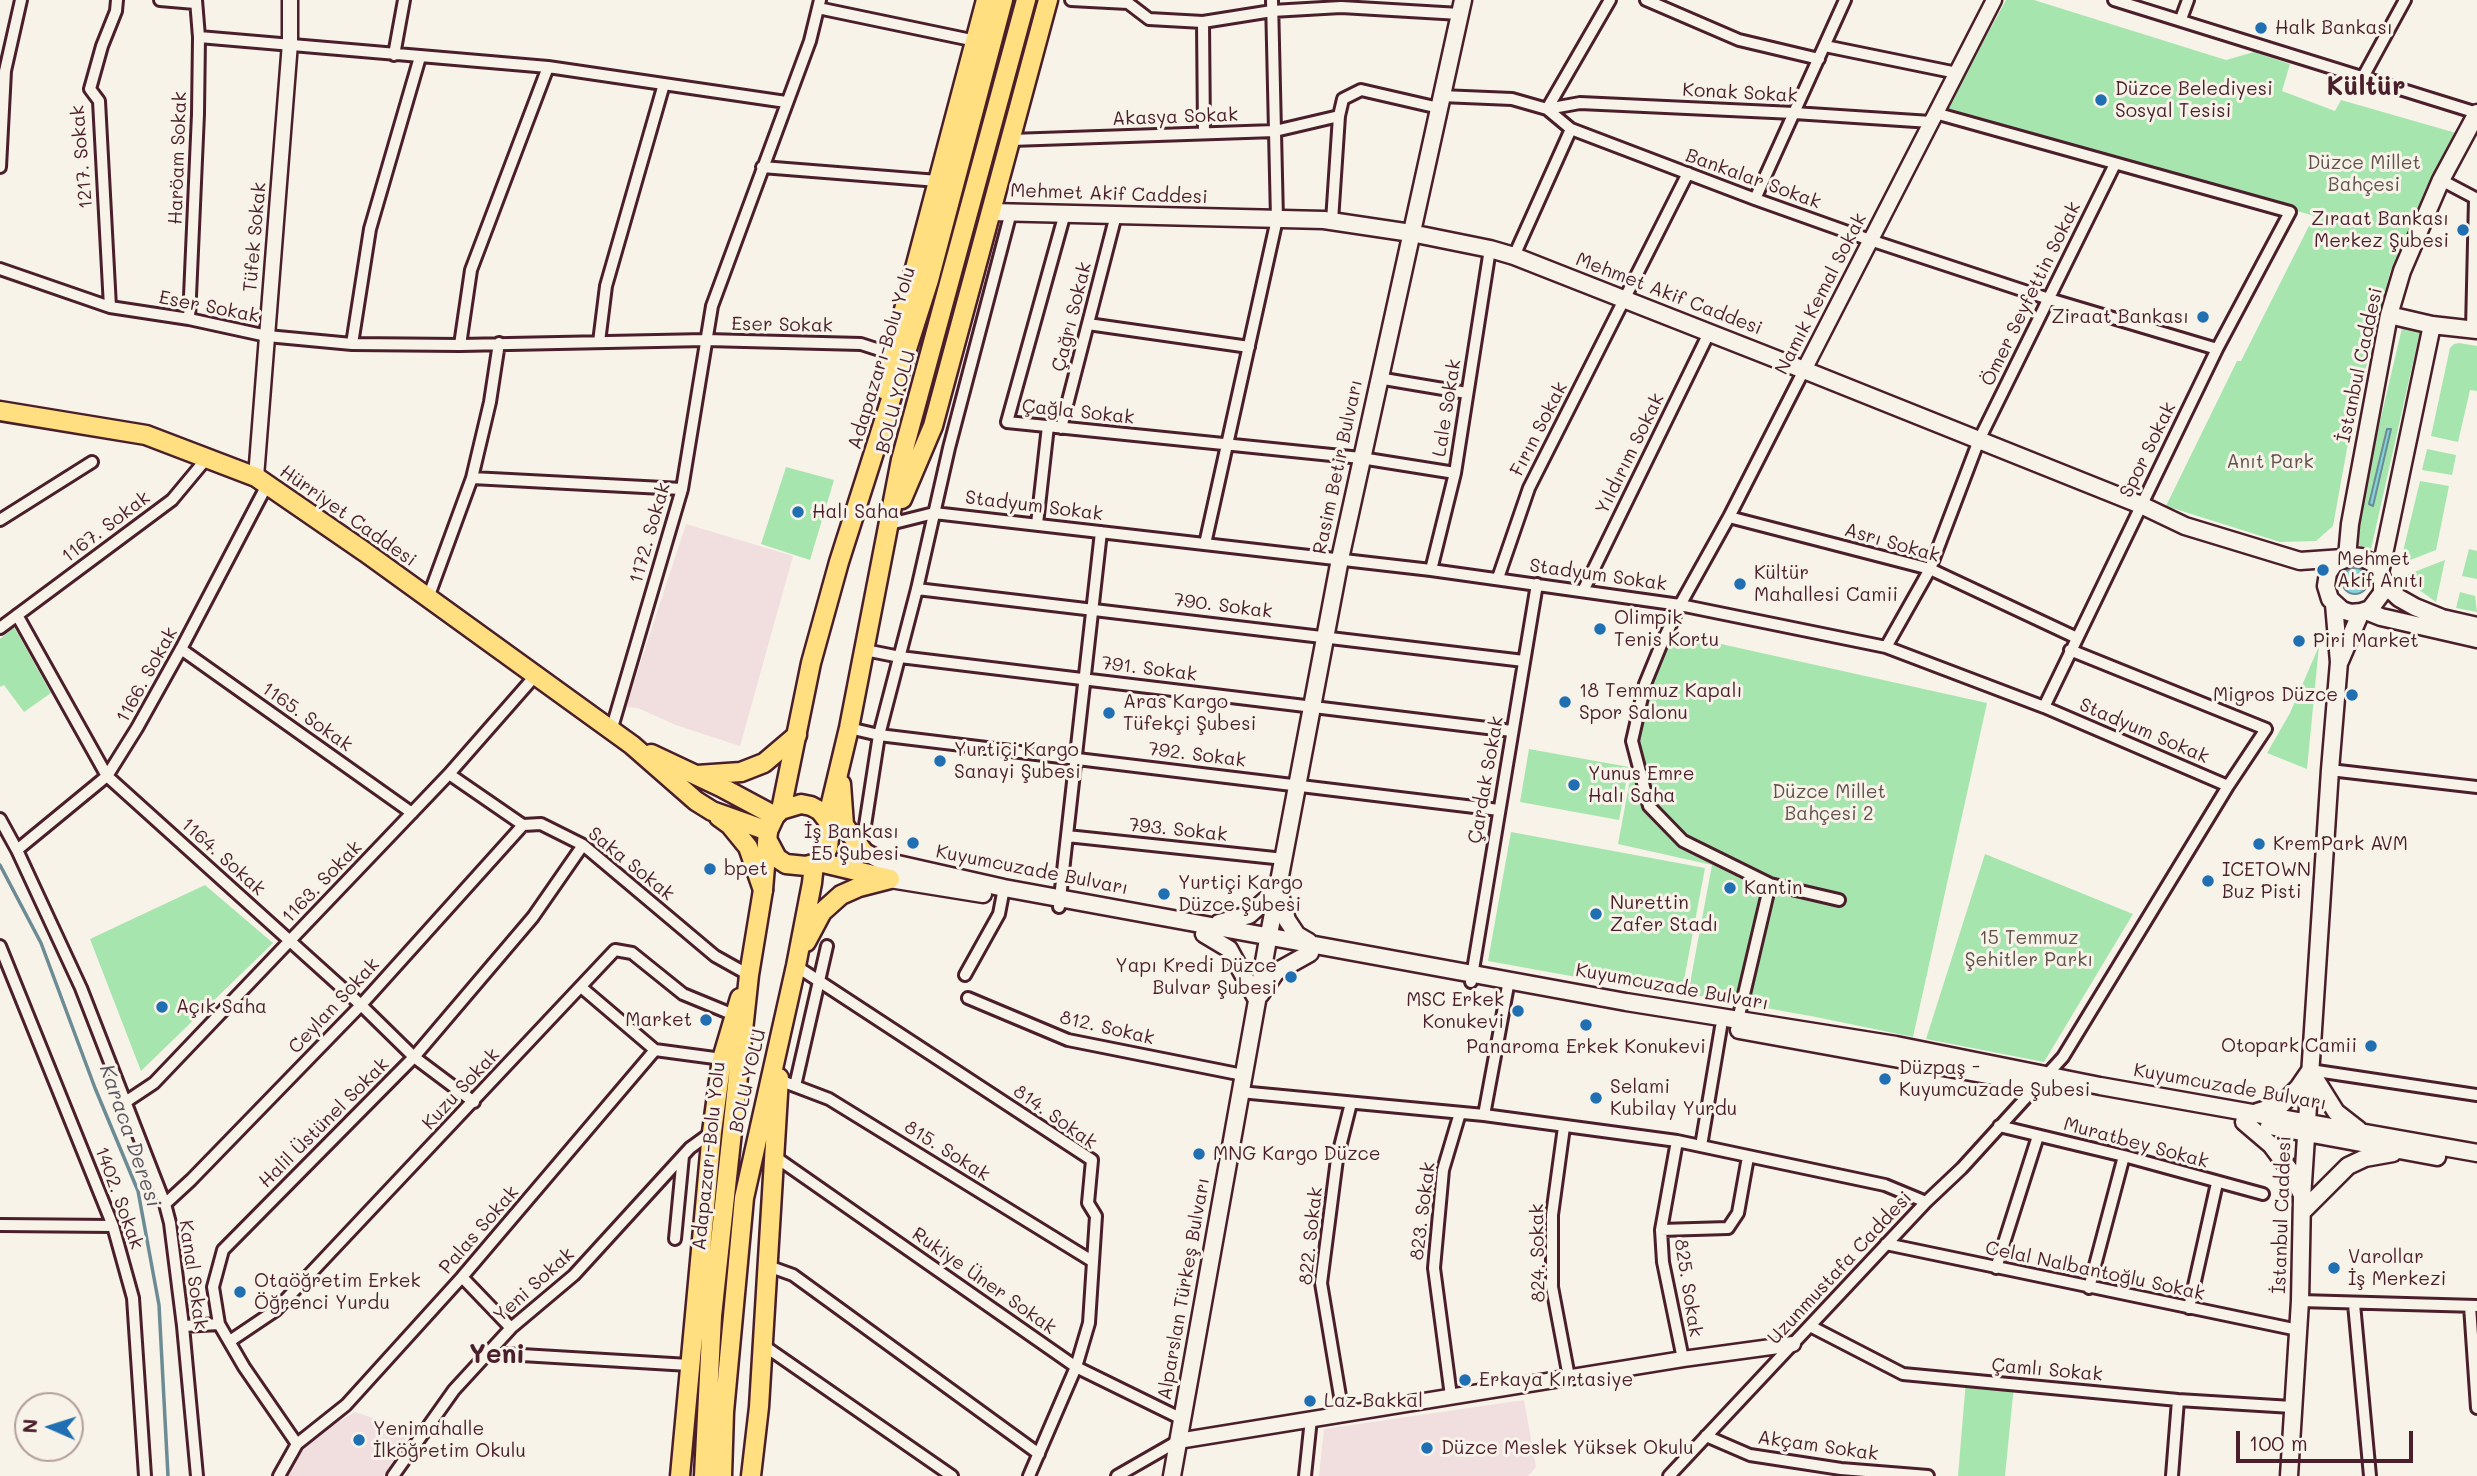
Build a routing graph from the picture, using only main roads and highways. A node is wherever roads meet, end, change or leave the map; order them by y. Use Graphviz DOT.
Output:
graph roads {
  1 [pos="986,0"];
  2 [pos="1003,0"];
  3 [pos="1026,0"];
  4 [pos="1048,0"];
  5 [pos="1462,7"];
  6 [pos="2477,113"];
  7 [pos="991,212"];
  8 [pos="1411,233"];
  9 [pos="2389,315"];
  10 [pos="2432,325"];
  11 [pos="2474,329"];
  12 [pos="0,411"];
  13 [pos="890,524"];
  14 [pos="2345,558"];
  15 [pos="2300,561"];
  16 [pos="839,562"];
  17 [pos="2382,578"];
  18 [pos="2326,586"];
  19 [pos="2334,604"];
  20 [pos="2364,611"];
  21 [pos="2477,626"];
  22 [pos="2477,639"];
  23 [pos="2339,662"];
  24 [pos="797,735"];
  25 [pos="632,745"];
  26 [pos="841,770"];
  27 [pos="695,775"];
  28 [pos="696,801"];
  29 [pos="827,820"];
  30 [pos="773,824"];
  31 [pos="831,839"];
  32 [pos="863,851"];
  33 [pos="816,863"];
  34 [pos="890,879"];
  35 [pos="1278,889"];
  36 [pos="763,890"];
  37 [pos="1003,892"];
  38 [pos="1208,929"];
  39 [pos="1268,940"];
  40 [pos="1312,949"];
  41 [pos="797,962"];
  42 [pos="749,975"];
  43 [pos="1257,1000"];
  44 [pos="782,1027"];
  45 [pos="2310,1070"];
  46 [pos="2249,1117"];
  47 [pos="2307,1127"];
  48 [pos="2360,1131"];
  49 [pos="2410,1152"];
  50 [pos="2477,1153"];
  51 [pos="2477,1164"];
  52 [pos="2302,1194"];
  53 [pos="2302,1212"];
  54 [pos="680,1476"];
  55 [pos="704,1476"];
  56 [pos="722,1476"];
  57 [pos="751,1476"];
  58 [pos="1172,1476"];
  59 [pos="2289,1476"];
  1 -- 16 [label="main road"];
  2 -- 16 [label="main road, Adapazarı-Bolu Yolu"];
  3 -- 13 [label="main road, BOLU YOLU"];
  4 -- 7 [label="main road"];
  5 -- 8 [label="main road, Rasim Betir Bulvarı"];
  6 -- 9 [label="main road, İstanbul Caddesi"];
  7 -- 8 [label="main road, Mehmet Akif Caddesi"];
  7 -- 13 [label="main road"];
  8 -- 15 [label="main road, Mehmet Akif Caddesi"];
  8 -- 35 [label="main road, Rasim Betir Bulvarı"];
  9 -- 10 [label="main road"];
  9 -- 14 [label="main road, İstanbul Caddesi"];
  10 -- 11 [label="main road"];
  10 -- 17 [label="main road"];
  12 -- 25 [label="main road, Hürriyet Caddesi"];
  13 -- 26 [label="main road, BOLU YOLU"];
  14 -- 15 [label="main road"];
  14 -- 17 [label="main road"];
  14 -- 18 [label="main road"];
  15 -- 18 [label="main road"];
  16 -- 24 [label="main road, Adapazarı-Bolu Yolu"];
  17 -- 20 [label="main road"];
  17 -- 21 [label="main road"];
  18 -- 19 [label="main road"];
  19 -- 20 [label="main road"];
  19 -- 23 [label="main road"];
  20 -- 22 [label="main road"];
  20 -- 23 [label="main road"];
  23 -- 45 [label="main road, İstanbul Caddesi"];
  24 -- 27 [label="main road"];
  24 -- 30 [label="main road, Adapazarı-Bolu Yolu"];
  25 -- 27 [label="main road, Hürriyet Caddesi"];
  25 -- 28 [label="main road, Hürriyet Caddesi"];
  26 -- 29 [label="main road, BOLU YOLU"];
  26 -- 32 [label="main road"];
  27 -- 30 [label="main road, Hürriyet Caddesi"];
  28 -- 30 [label="main road, Hürriyet Caddesi"];
  28 -- 36 [label="main road"];
  29 -- 30 [label="main road"];
  29 -- 31 [label="main road"];
  30 -- 33 [label="main road"];
  30 -- 36 [label="main road, Adapazarı-Bolu Yolu"];
  31 -- 32 [label="main road"];
  31 -- 33 [label="main road"];
  32 -- 37 [label="main road, Kuyumcuzade Bulvarı"];
  33 -- 34 [label="main road"];
  33 -- 41 [label="main road, BOLU YOLU"];
  34 -- 37 [label="main road, Kuyumcuzade Bulvarı"];
  34 -- 41 [label="main road"];
  35 -- 38 [label="main road"];
  35 -- 39 [label="main road, Rasim Betir Bulvarı"];
  35 -- 40 [label="main road"];
  36 -- 42 [label="main road, Adapazarı-Bolu Yolu"];
  37 -- 38 [label="main road, Kuyumcuzade Bulvarı"];
  38 -- 39 [label="main road, Kuyumcuzade Bulvarı"];
  38 -- 43 [label="main road"];
  39 -- 40 [label="main road, Kuyumcuzade Bulvarı"];
  39 -- 43 [label="main road, Alparslan Türkeş Bulvarı"];
  40 -- 43 [label="main road"];
  40 -- 46 [label="main road, Kuyumcuzade Bulvarı"];
  41 -- 44 [label="main road, BOLU YOLU"];
  42 -- 54 [label="main road"];
  42 -- 55 [label="main road, Adapazarı-Bolu Yolu"];
  43 -- 58 [label="main road, Alparslan Türkeş Bulvarı"];
  44 -- 56 [label="main road, BOLU YOLU"];
  44 -- 57 [label="main road"];
  45 -- 46 [label="main road"];
  45 -- 47 [label="main road, İstanbul Caddesi"];
  45 -- 48 [label="main road"];
  46 -- 47 [label="main road, Kuyumcuzade Bulvarı"];
  46 -- 52 [label="main road"];
  47 -- 48 [label="main road, Kuyumcuzade Bulvarı"];
  47 -- 49 [label="main road, Kuyumcuzade Bulvarı"];
  47 -- 52 [label="main road, İstanbul Caddesi"];
  48 -- 50 [label="main road, Kuyumcuzade Bulvarı"];
  49 -- 51 [label="main road, Kuyumcuzade Bulvarı"];
  49 -- 53 [label="main road"];
  52 -- 53 [label="main road, İstanbul Caddesi"];
  53 -- 59 [label="main road, İstanbul Caddesi"];
}
